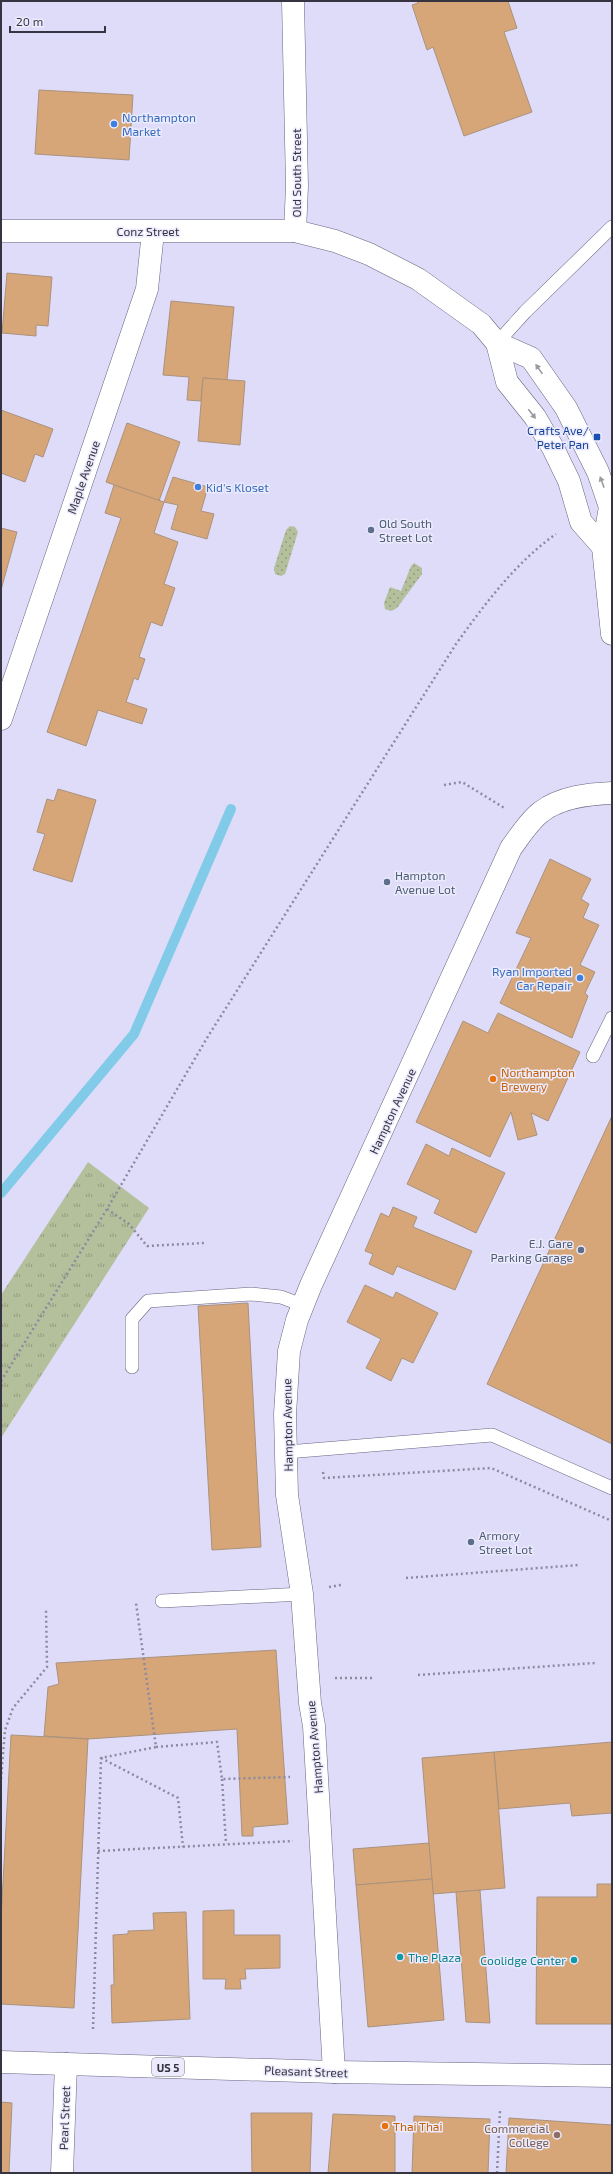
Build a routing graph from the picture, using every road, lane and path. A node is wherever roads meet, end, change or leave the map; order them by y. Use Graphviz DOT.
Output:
graph roads {
  1 [pos="293,1"];
  2 [pos="612,227"];
  3 [pos="1,231"];
  4 [pos="295,231"];
  5 [pos="153,232"];
  6 [pos="497,343"];
  7 [pos="558,532"];
  8 [pos="608,546"];
  9 [pos="612,627"];
  10 [pos="612,634"];
  11 [pos="1,719"];
  12 [pos="444,785"];
  13 [pos="612,793"];
  14 [pos="506,809"];
  15 [pos="612,1018"];
  16 [pos="593,1056"];
  17 [pos="107,1209"];
  18 [pos="204,1243"];
  19 [pos="302,1305"];
  20 [pos="132,1367"];
  21 [pos="1,1381"];
  22 [pos="288,1452"];
  23 [pos="323,1469"];
  24 [pos="612,1488"];
  25 [pos="612,1521"];
  26 [pos="579,1565"];
  27 [pos="406,1578"];
  28 [pos="340,1585"];
  29 [pos="324,1587"];
  30 [pos="302,1594"];
  31 [pos="162,1601"];
  32 [pos="136,1603"];
  33 [pos="46,1608"];
  34 [pos="595,1663"];
  35 [pos="418,1675"];
  36 [pos="333,1678"];
  37 [pos="373,1678"];
  38 [pos="156,1747"];
  39 [pos="101,1758"];
  40 [pos="293,1777"];
  41 [pos="1,1779"];
  42 [pos="222,1779"];
  43 [pos="298,1840"];
  44 [pos="226,1844"];
  45 [pos="183,1847"];
  46 [pos="98,1851"];
  47 [pos="93,2029"];
  48 [pos="1,2062"];
  49 [pos="66,2064"];
  50 [pos="334,2072"];
  51 [pos="612,2076"];
  52 [pos="500,2111"];
  53 [pos="62,2173"];
  54 [pos="497,2173"];
  1 -- 4 [label="street, Old South Street"];
  2 -- 6 [label="lane"];
  3 -- 5 [label="street, Conz Street"];
  4 -- 5 [label="street, Conz Street"];
  4 -- 6 [label="street, Old South Street"];
  5 -- 11 [label="street, Maple Avenue"];
  6 -- 8 [label="street, Old South Street, one-way"];
  8 -- 6 [label="street, Old South Street, one-way"];
  7 -- 17 [label="path"];
  8 -- 9 [label="street, Old South Street"];
  9 -- 10 [label="street, Old South Street"];
  12 -- 14 [label="path"];
  13 -- 19 [label="street, Hampton Avenue"];
  15 -- 16 [label="lane"];
  17 -- 18 [label="path"];
  17 -- 21 [label="path"];
  19 -- 20 [label="lane"];
  19 -- 22 [label="street, Hampton Avenue"];
  22 -- 24 [label="lane"];
  22 -- 30 [label="street, Hampton Avenue"];
  23 -- 25 [label="path"];
  26 -- 27 [label="path"];
  28 -- 29 [label="path"];
  30 -- 31 [label="lane"];
  30 -- 50 [label="street, Hampton Avenue"];
  32 -- 38 [label="path"];
  33 -- 41 [label="path"];
  34 -- 35 [label="path"];
  36 -- 37 [label="path"];
  38 -- 39 [label="path"];
  38 -- 42 [label="path"];
  39 -- 45 [label="path"];
  39 -- 46 [label="path"];
  40 -- 42 [label="path"];
  42 -- 44 [label="path"];
  43 -- 44 [label="path"];
  44 -- 45 [label="path"];
  45 -- 46 [label="path"];
  46 -- 47 [label="path"];
  48 -- 49 [label="street, Pleasant Street / US 5"];
  49 -- 50 [label="street, Pleasant Street / US 5"];
  49 -- 53 [label="street, Pearl Street"];
  50 -- 51 [label="street, Pleasant Street / US 5"];
  52 -- 54 [label="path"];
}
